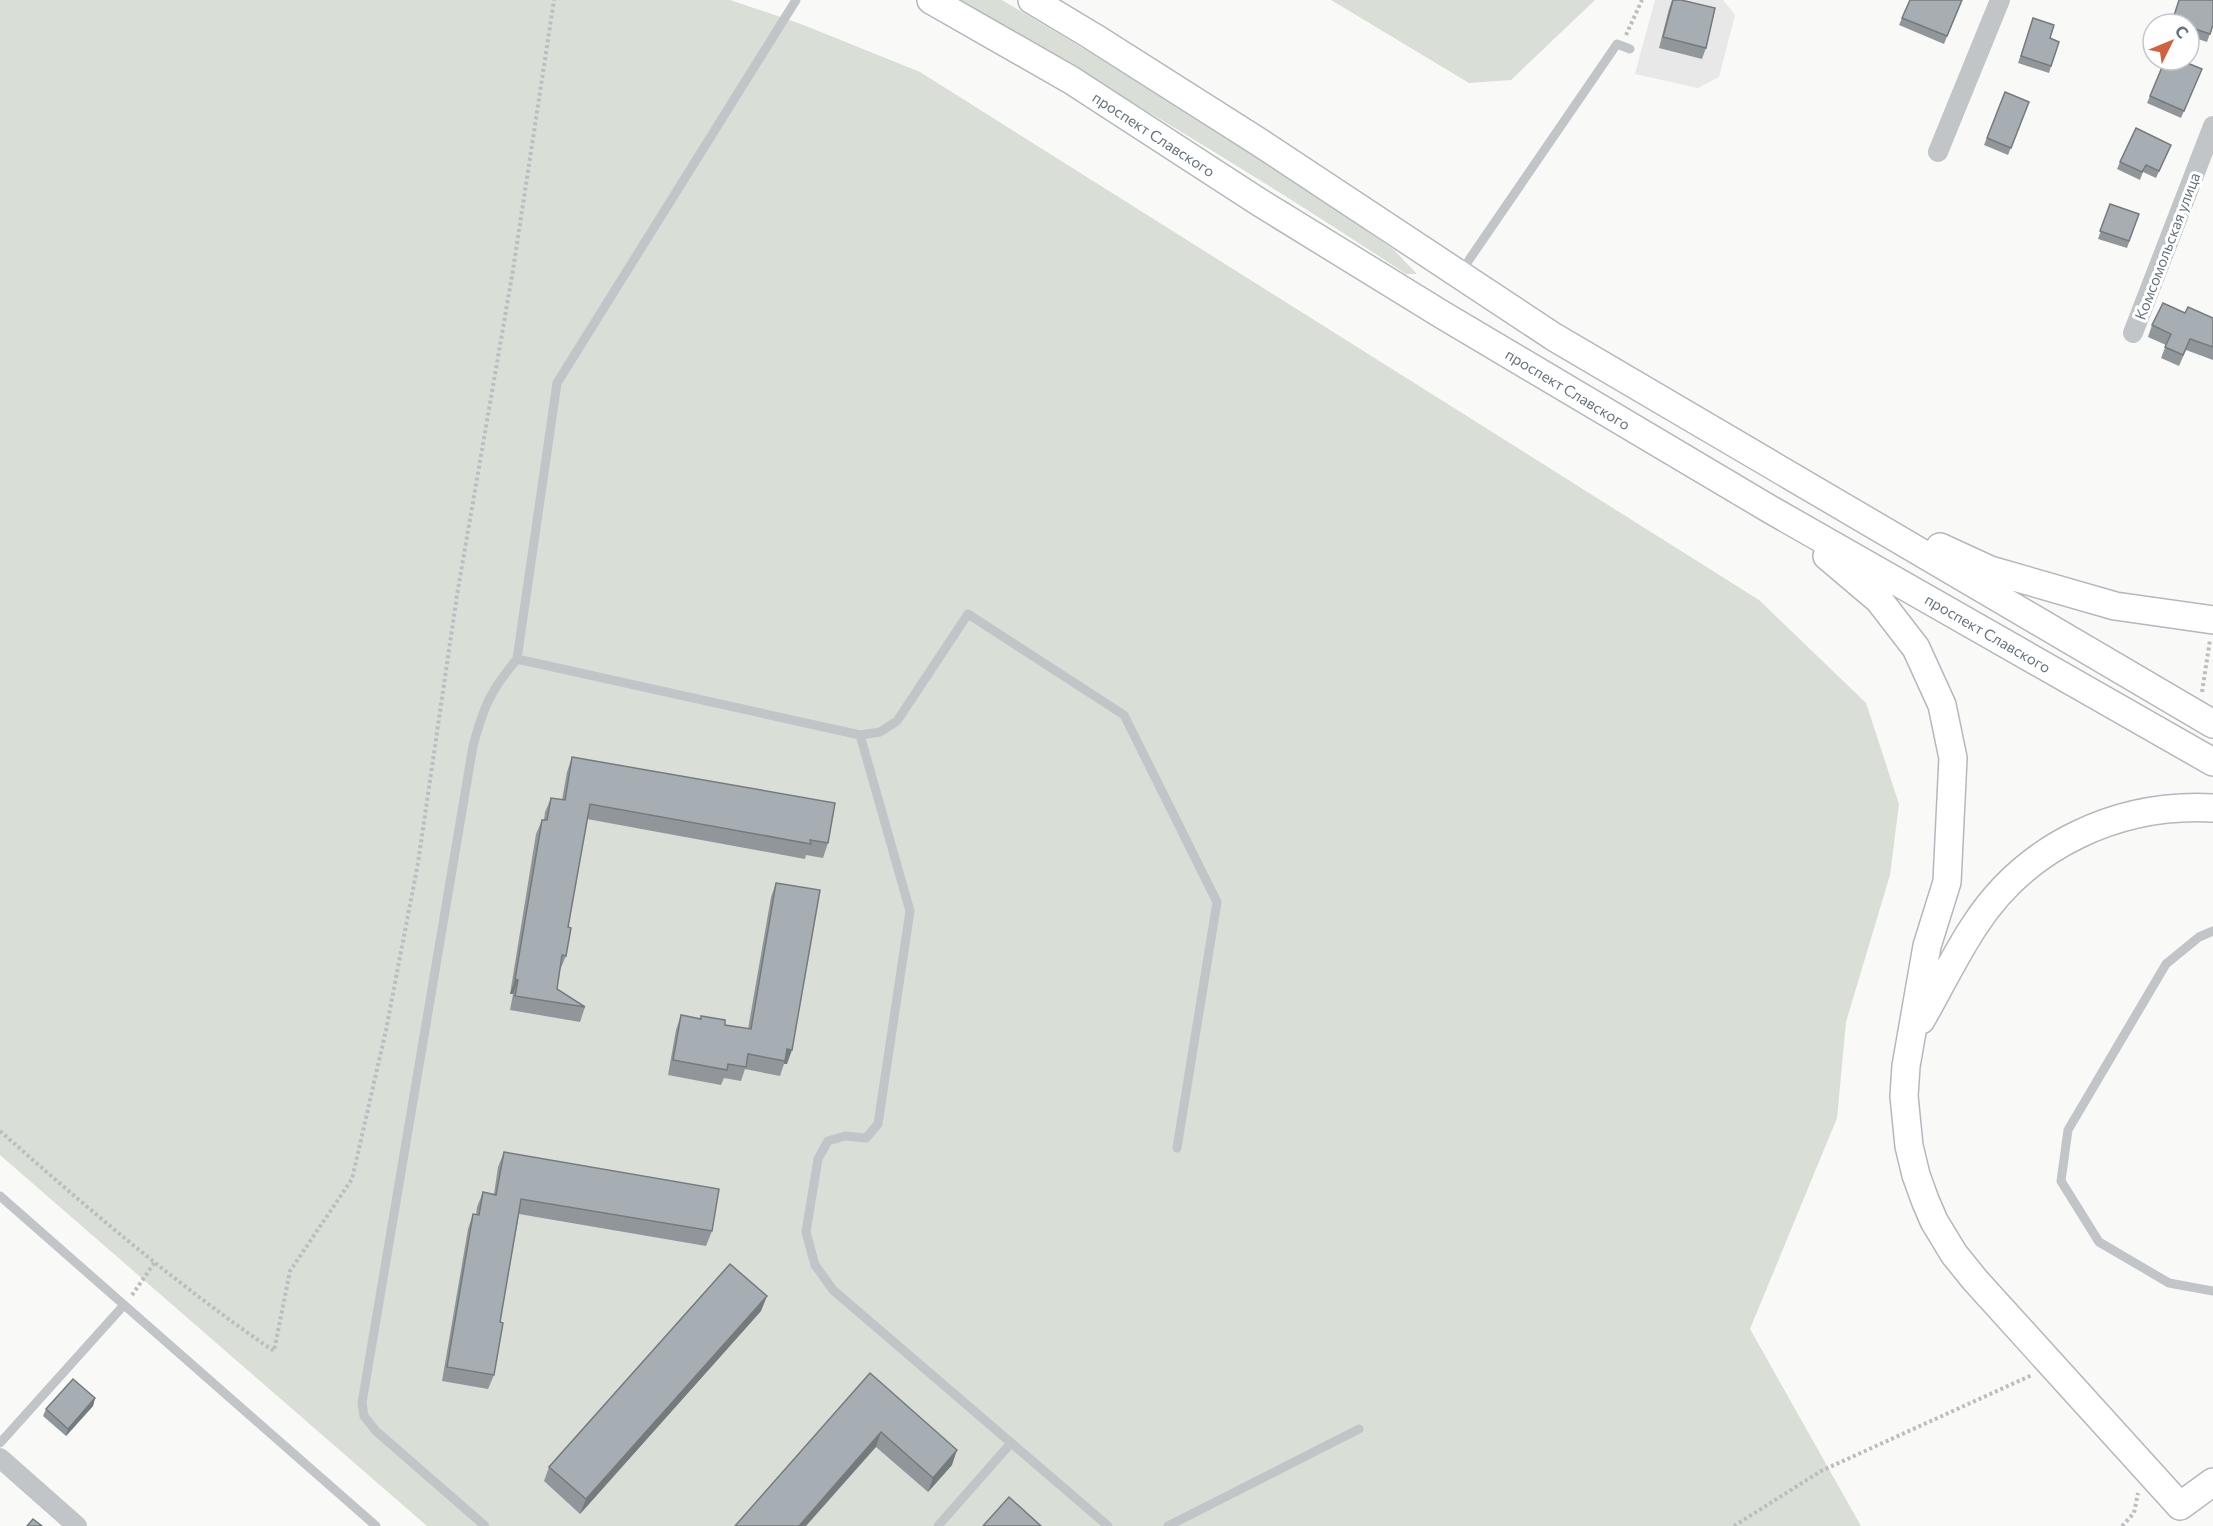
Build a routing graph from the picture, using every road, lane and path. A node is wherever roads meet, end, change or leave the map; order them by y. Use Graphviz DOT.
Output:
graph roads {
  1 [pos="554,0"];
  2 [pos="796,0"];
  3 [pos="932,0"];
  4 [pos="1032,0"];
  5 [pos="1642,0"];
  6 [pos="2000,0"];
  7 [pos="1626,47"];
  8 [pos="2213,126"];
  9 [pos="1938,152"];
  10 [pos="1459,275"];
  11 [pos="2133,333"];
  12 [pos="1795,480"];
  13 [pos="1773,511"];
  14 [pos="2212,628"];
  15 [pos="517,659"];
  16 [pos="2201,697"];
  17 [pos="2213,724"];
  18 [pos="860,735"];
  19 [pos="2213,762"];
  20 [pos="2213,808"];
  21 [pos="2213,932"];
  22 [pos="1910,1040"];
  23 [pos="0,1131"];
  24 [pos="1177,1148"];
  25 [pos="0,1196"];
  26 [pos="155,1262"];
  27 [pos="2213,1291"];
  28 [pos="124,1305"];
  29 [pos="2042,1371"];
  30 [pos="1359,1429"];
  31 [pos="0,1443"];
  32 [pos="1011,1443"];
  33 [pos="0,1458"];
  34 [pos="2213,1482"];
  35 [pos="2138,1490"];
  36 [pos="77,1526"];
  37 [pos="376,1526"];
  38 [pos="485,1526"];
  39 [pos="938,1526"];
  40 [pos="1107,1526"];
  41 [pos="1168,1526"];
  42 [pos="1734,1526"];
  43 [pos="2122,1526"];
  1 -- 26 [label="path"];
  2 -- 15 [label="lane"];
  3 -- 13 [label="main road, проспект Славского"];
  4 -- 10 [label="main road"];
  5 -- 7 [label="path"];
  6 -- 9 [label="street"];
  7 -- 10 [label="lane"];
  8 -- 11 [label="street, Комсомольская улица"];
  10 -- 12 [label="main road"];
  12 -- 14 [label="main road"];
  12 -- 17 [label="main road"];
  13 -- 19 [label="main road, проспект Славского"];
  13 -- 22 [label="main road"];
  14 -- 16 [label="path"];
  15 -- 18 [label="lane"];
  15 -- 38 [label="lane"];
  18 -- 24 [label="lane"];
  18 -- 32 [label="lane"];
  20 -- 22 [label="main road"];
  21 -- 27 [label="lane"];
  22 -- 34 [label="main road"];
  23 -- 26 [label="path"];
  25 -- 28 [label="lane"];
  26 -- 28 [label="path"];
  28 -- 31 [label="lane"];
  28 -- 37 [label="lane"];
  29 -- 42 [label="path"];
  30 -- 41 [label="lane"];
  32 -- 39 [label="lane"];
  32 -- 40 [label="lane"];
  33 -- 36 [label="street"];
  35 -- 43 [label="path"];
}
